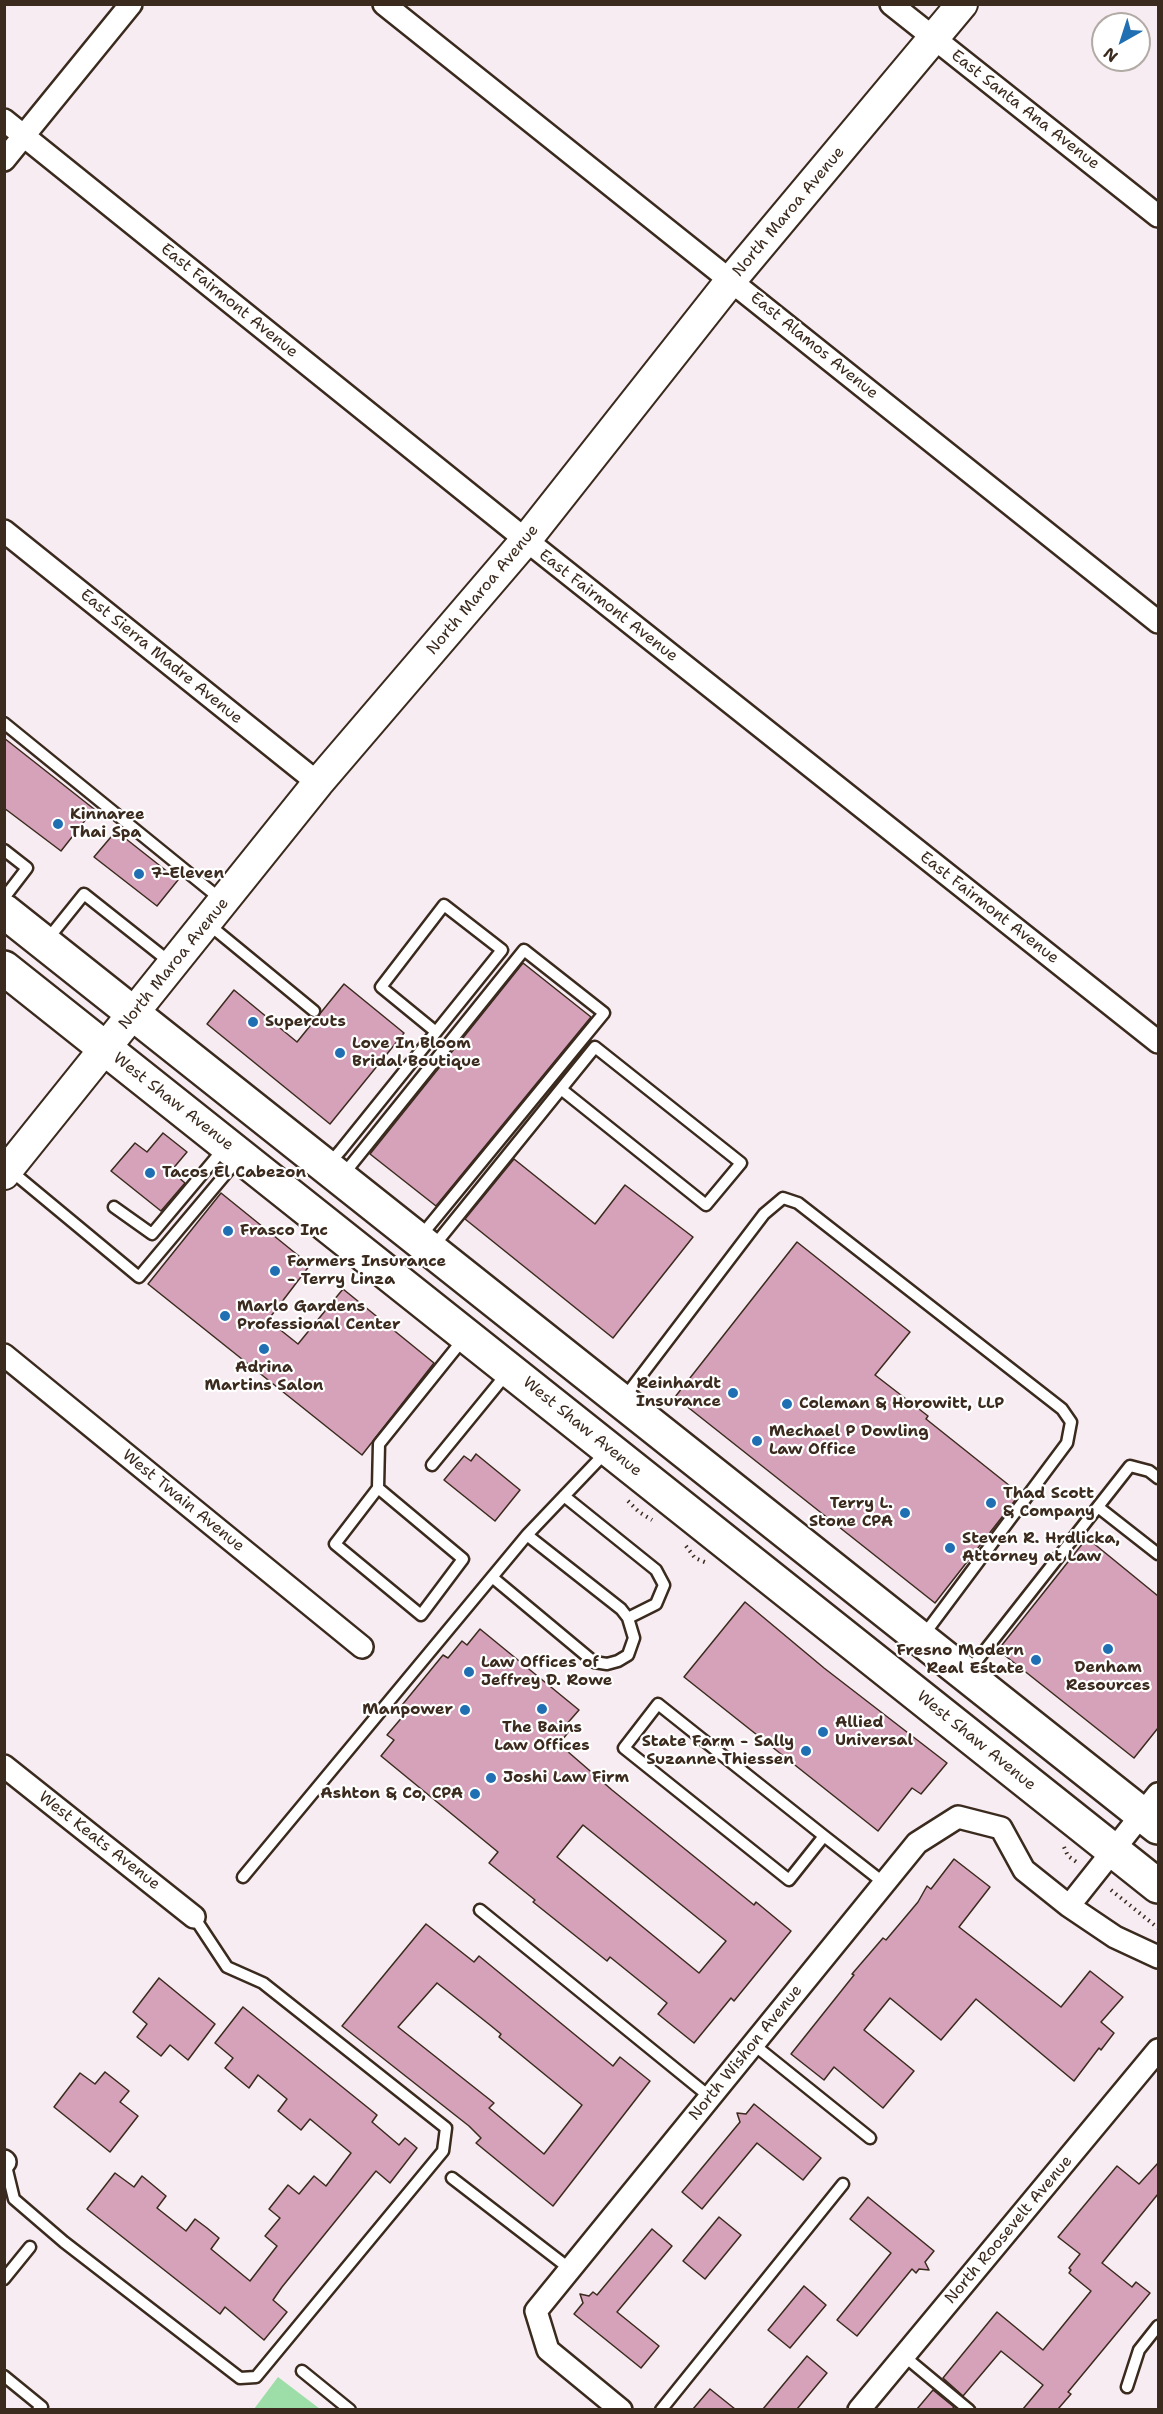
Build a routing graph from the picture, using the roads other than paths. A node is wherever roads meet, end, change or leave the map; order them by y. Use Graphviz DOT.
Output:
graph roads {
  1 [pos="131,4"];
  2 [pos="384,4"];
  3 [pos="891,4"];
  4 [pos="962,4"];
  5 [pos="934,39"];
  6 [pos="4,120"];
  7 [pos="24,136"];
  8 [pos="4,160"];
  9 [pos="1158,216"];
  10 [pos="732,279"];
  11 [pos="4,531"];
  12 [pos="526,540"];
  13 [pos="1158,622"];
  14 [pos="4,723"];
  15 [pos="318,783"];
  16 [pos="4,850"];
  17 [pos="4,898"];
  18 [pos="4,911"];
  19 [pos="216,912"];
  20 [pos="45,943"];
  21 [pos="174,965"];
  22 [pos="4,968"];
  23 [pos="314,1011"];
  24 [pos="134,1015"];
  25 [pos="436,1032"];
  26 [pos="1158,1042"];
  27 [pos="106,1049"];
  28 [pos="561,1089"];
  29 [pos="234,1150"];
  30 [pos="11,1163"];
  31 [pos="334,1172"];
  32 [pos="114,1207"];
  33 [pos="425,1245"];
  34 [pos="467,1335"];
  35 [pos="4,1355"];
  36 [pos="510,1369"];
  37 [pos="622,1401"];
  38 [pos="609,1448"];
  39 [pos="432,1465"];
  40 [pos="1158,1478"];
  41 [pos="378,1488"];
  42 [pos="564,1496"];
  43 [pos="1098,1507"];
  44 [pos="527,1535"];
  45 [pos="1158,1554"];
  46 [pos="492,1577"];
  47 [pos="628,1618"];
  48 [pos="921,1638"];
  49 [pos="362,1647"];
  50 [pos="966,1674"];
  51 [pos="4,1766"];
  52 [pos="1153,1812"];
  53 [pos="824,1836"];
  54 [pos="1113,1850"];
  55 [pos="243,1878"];
  56 [pos="884,1883"];
  57 [pos="1158,1886"];
  58 [pos="1069,1906"];
  59 [pos="480,1910"];
  60 [pos="194,1917"];
  61 [pos="1158,1957"];
  62 [pos="753,2044"];
  63 [pos="1155,2060"];
  64 [pos="710,2097"];
  65 [pos="870,2138"];
  66 [pos="5,2162"];
  67 [pos="452,2178"];
  68 [pos="843,2184"];
  69 [pos="30,2247"];
  70 [pos="570,2269"];
  71 [pos="4,2279"];
  72 [pos="1158,2326"];
  73 [pos="904,2356"];
  74 [pos="302,2371"];
  75 [pos="4,2376"];
  76 [pos="1127,2387"];
  77 [pos="42,2409"];
  78 [pos="350,2409"];
  79 [pos="621,2409"];
  80 [pos="661,2409"];
  81 [pos="859,2409"];
  82 [pos="969,2409"];
  1 -- 7 [label="street"];
  2 -- 10 [label="street, East Alamos Avenue"];
  3 -- 5 [label="street, East Santa Ana Avenue"];
  4 -- 5 [label="main road, North Maroa Avenue"];
  5 -- 9 [label="street, East Santa Ana Avenue"];
  5 -- 10 [label="main road, North Maroa Avenue"];
  6 -- 7 [label="street, East Fairmont Avenue"];
  7 -- 8 [label="street"];
  7 -- 12 [label="street, East Fairmont Avenue"];
  10 -- 12 [label="main road, North Maroa Avenue"];
  10 -- 13 [label="street, East Alamos Avenue"];
  11 -- 15 [label="street, East Sierra Madre Avenue"];
  12 -- 15 [label="main road, North Maroa Avenue"];
  12 -- 26 [label="street, East Fairmont Avenue"];
  14 -- 19 [label="lane"];
  15 -- 19 [label="main road, North Maroa Avenue"];
  16 -- 17 [label="lane"];
  18 -- 20 [label="main road"];
  19 -- 21 [label="main road, North Maroa Avenue"];
  19 -- 23 [label="lane"];
  20 -- 21 [label="lane"];
  20 -- 24 [label="main road"];
  21 -- 24 [label="main road, North Maroa Avenue"];
  22 -- 27 [label="main road, West Shaw Avenue"];
  24 -- 27 [label="main road, North Maroa Avenue"];
  24 -- 31 [label="main road"];
  25 -- 25 [label="lane"];
  25 -- 31 [label="lane"];
  27 -- 29 [label="main road, West Shaw Avenue"];
  27 -- 30 [label="main road, North Maroa Avenue"];
  28 -- 28 [label="lane"];
  28 -- 33 [label="lane"];
  29 -- 30 [label="lane"];
  29 -- 32 [label="lane"];
  29 -- 34 [label="main road, West Shaw Avenue"];
  31 -- 33 [label="main road"];
  31 -- 33 [label="lane"];
  33 -- 37 [label="main road"];
  34 -- 36 [label="main road, West Shaw Avenue"];
  34 -- 41 [label="lane"];
  35 -- 49 [label="street, West Twain Avenue"];
  36 -- 38 [label="main road, West Shaw Avenue"];
  36 -- 39 [label="lane"];
  37 -- 48 [label="main road"];
  37 -- 48 [label="lane"];
  38 -- 42 [label="lane"];
  38 -- 54 [label="main road, West Shaw Avenue"];
  40 -- 43 [label="lane"];
  41 -- 41 [label="lane"];
  42 -- 44 [label="lane"];
  42 -- 47 [label="lane"];
  43 -- 45 [label="lane"];
  43 -- 50 [label="lane"];
  44 -- 46 [label="lane"];
  44 -- 47 [label="lane"];
  46 -- 47 [label="lane"];
  46 -- 55 [label="lane"];
  48 -- 50 [label="main road"];
  50 -- 52 [label="main road"];
  51 -- 60 [label="street, West Keats Avenue"];
  52 -- 54 [label="street"];
  53 -- 53 [label="lane"];
  53 -- 56 [label="lane"];
  54 -- 57 [label="main road, West Shaw Avenue"];
  54 -- 58 [label="street"];
  56 -- 58 [label="street, North Wishon Avenue"];
  56 -- 62 [label="street, North Wishon Avenue"];
  58 -- 61 [label="street, North Wishon Avenue"];
  59 -- 64 [label="lane"];
  60 -- 66 [label="lane"];
  62 -- 64 [label="street, North Wishon Avenue"];
  62 -- 65 [label="lane"];
  63 -- 73 [label="street, North Roosevelt Avenue"];
  64 -- 70 [label="street, North Wishon Avenue"];
  67 -- 70 [label="lane"];
  68 -- 80 [label="lane"];
  69 -- 71 [label="lane"];
  70 -- 79 [label="street, North Wishon Avenue"];
  72 -- 76 [label="lane"];
  73 -- 81 [label="street, North Roosevelt Avenue"];
  73 -- 82 [label="lane"];
  74 -- 78 [label="lane"];
  75 -- 77 [label="lane"];
}
